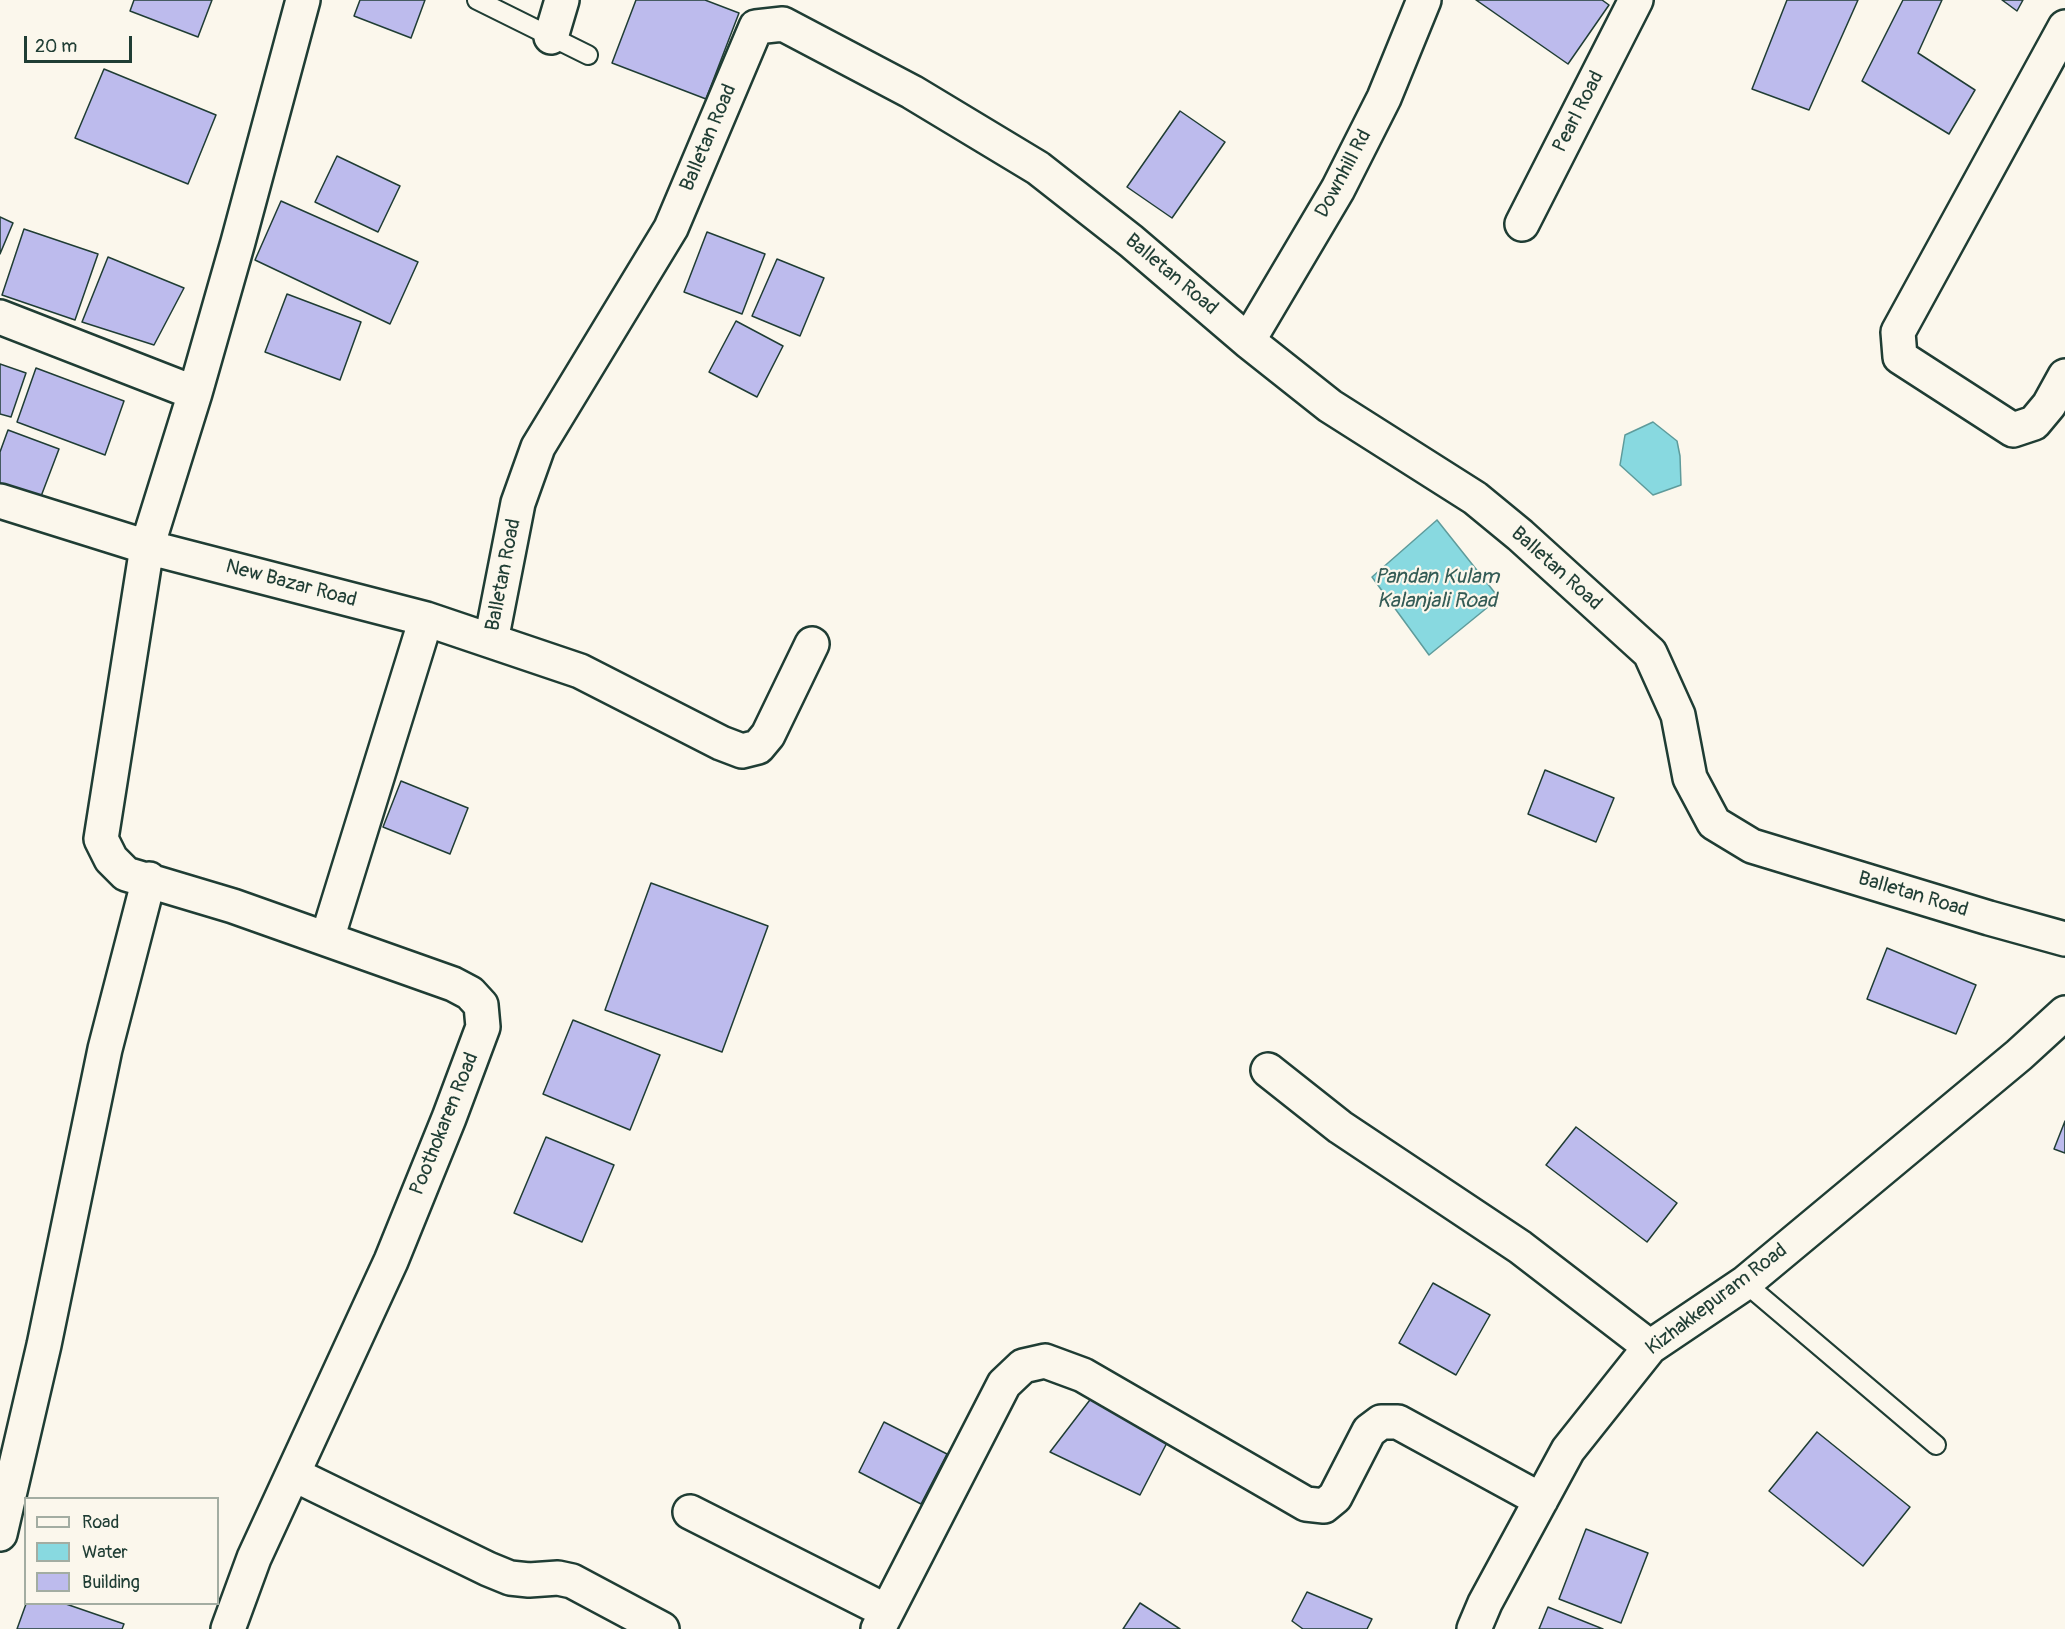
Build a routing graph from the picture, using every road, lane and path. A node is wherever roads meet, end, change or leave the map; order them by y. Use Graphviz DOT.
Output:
graph roads {
  1 [pos="303,0"];
  2 [pos="477,0"];
  3 [pos="562,0"];
  4 [pos="1424,0"];
  5 [pos="1636,0"];
  6 [pos="2065,27"];
  7 [pos="551,37"];
  8 [pos="588,55"];
  9 [pos="1522,224"];
  10 [pos="0,317"];
  11 [pos="1248,341"];
  12 [pos="2065,376"];
  13 [pos="195,393"];
  14 [pos="0,501"];
  15 [pos="147,547"];
  16 [pos="426,619"];
  17 [pos="490,641"];
  18 [pos="812,644"];
  19 [pos="149,879"];
  20 [pos="327,939"];
  21 [pos="2065,939"];
  22 [pos="2065,1013"];
  23 [pos="1268,1070"];
  24 [pos="1745,1283"];
  25 [pos="1650,1347"];
  26 [pos="1936,1445"];
  27 [pos="293,1474"];
  28 [pos="1541,1500"];
  29 [pos="690,1512"];
  30 [pos="0,1534"];
  31 [pos="882,1620"];
  32 [pos="228,1629"];
  33 [pos="662,1629"];
  34 [pos="1474,1629"];
  1 -- 13 [label="street"];
  2 -- 7 [label="lane"];
  3 -- 7 [label="street"];
  4 -- 11 [label="street, Downhill Rd"];
  5 -- 9 [label="street, Pearl Road"];
  6 -- 12 [label="street"];
  7 -- 8 [label="lane"];
  10 -- 13 [label="street"];
  11 -- 17 [label="street, Balletan Road"];
  11 -- 21 [label="street, Balletan Road"];
  13 -- 15 [label="street"];
  14 -- 15 [label="street, New Bazar Road"];
  15 -- 16 [label="street, New Bazar Road"];
  15 -- 19 [label="street, Poothokaren Road"];
  16 -- 17 [label="street, New Bazar Road"];
  16 -- 20 [label="street"];
  17 -- 18 [label="street, New Bazar Road"];
  19 -- 20 [label="street, Poothokaren Road"];
  19 -- 30 [label="street"];
  20 -- 27 [label="street, Poothokaren Road"];
  22 -- 24 [label="street, Kizhakkepuram Road"];
  23 -- 25 [label="street"];
  24 -- 25 [label="street, Kizhakkepuram Road"];
  24 -- 26 [label="lane"];
  25 -- 28 [label="street, Kizhakkepuram Road"];
  27 -- 32 [label="street, Poothokaren Road"];
  27 -- 33 [label="street"];
  28 -- 31 [label="street"];
  28 -- 34 [label="street, Kizhakkepuram Road"];
  29 -- 31 [label="street"];
}
